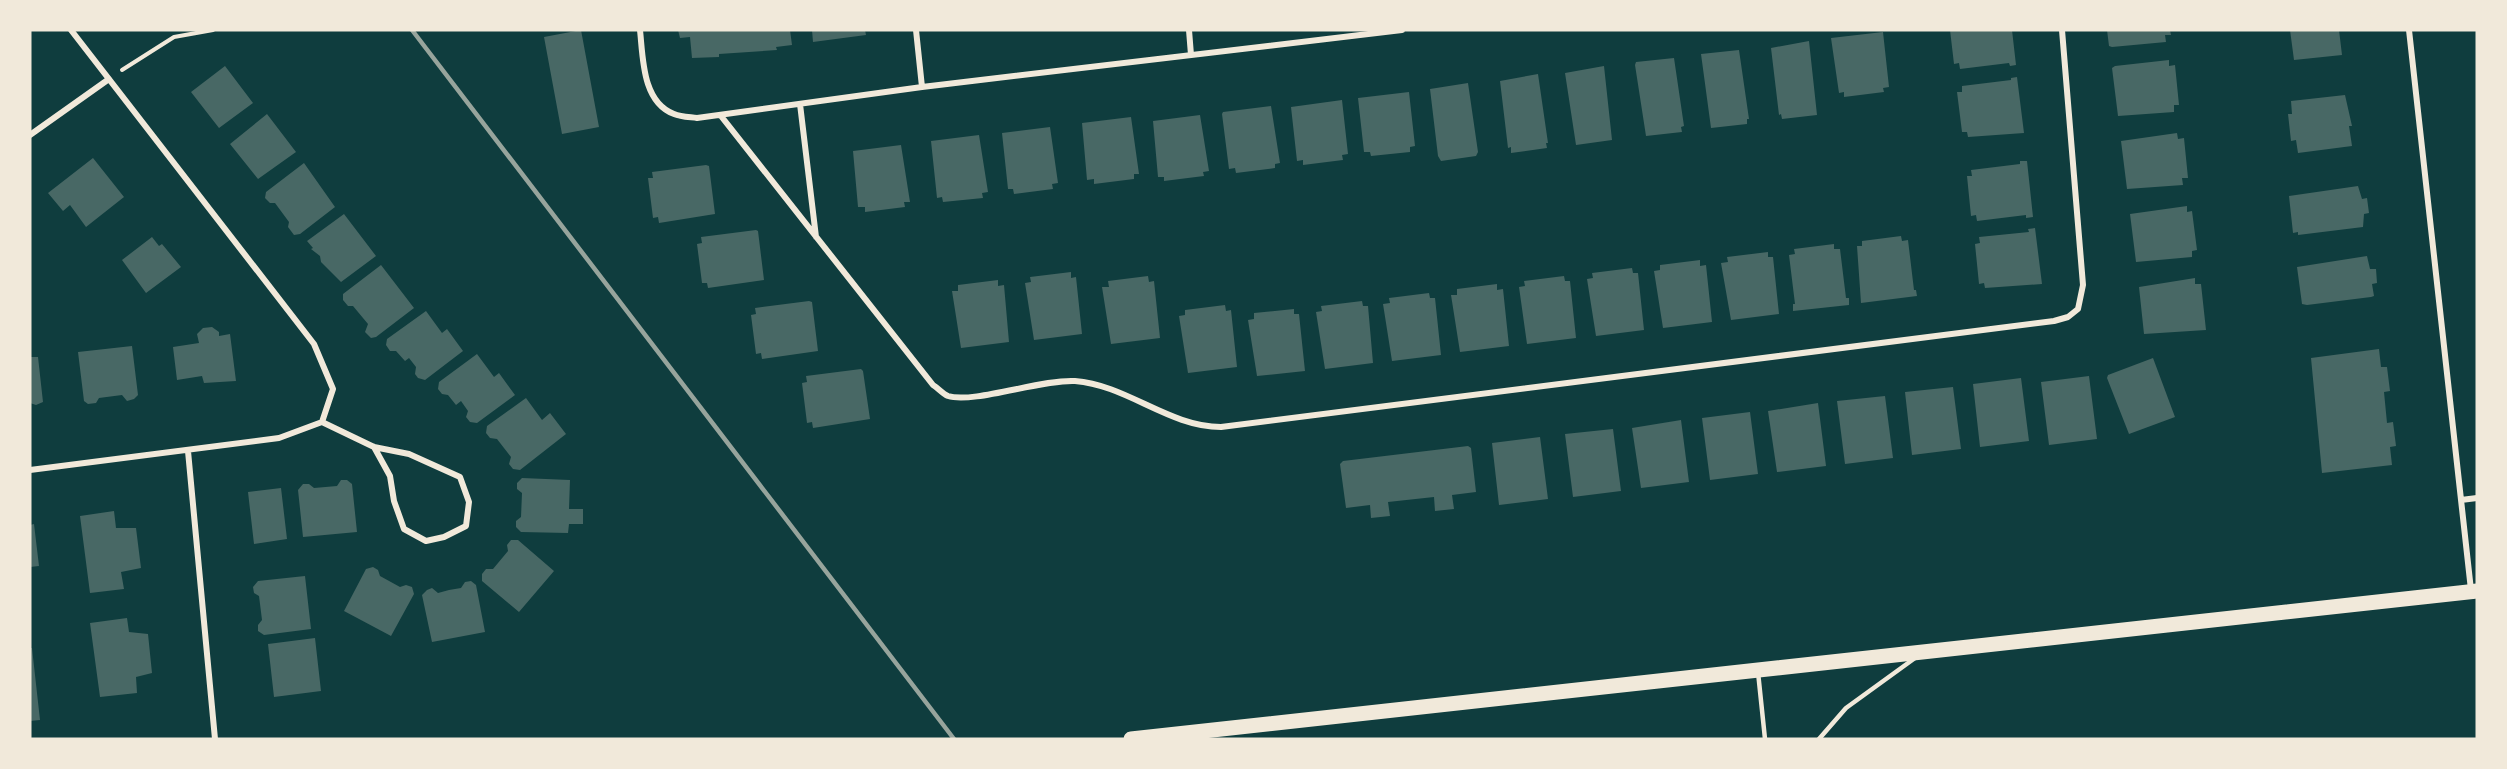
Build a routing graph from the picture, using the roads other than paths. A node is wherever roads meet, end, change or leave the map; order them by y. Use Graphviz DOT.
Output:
graph roads {
  1 [pos="71,30"];
  2 [pos="640,30"];
  3 [pos="916,30"];
  4 [pos="1189,30"];
  5 [pos="1402,30"];
  6 [pos="2062,30"];
  7 [pos="2409,30"];
  8 [pos="1191,56"];
  9 [pos="109,79"];
  10 [pos="922,87"];
  11 [pos="800,104"];
  12 [pos="721,116"];
  13 [pos="30,135"];
  14 [pos="816,238"];
  15 [pos="322,422"];
  16 [pos="374,447"];
  17 [pos="188,451"];
  18 [pos="30,470"];
  19 [pos="2477,498"];
  20 [pos="2460,500"];
  21 [pos="2474,592"];
  22 [pos="1923,652"];
  23 [pos="1757,670"];
  24 [pos="215,739"];
  25 [pos="1131,739"];
  26 [pos="1765,739"];
  27 [pos="1819,739"];
  1 -- 9 [label="street"];
  2 -- 12 [label="street"];
  3 -- 10 [label="street"];
  4 -- 8 [label="street"];
  5 -- 8 [label="street"];
  6 -- 14 [label="street"];
  7 -- 20 [label="street"];
  8 -- 10 [label="street"];
  9 -- 13 [label="street"];
  9 -- 15 [label="street"];
  10 -- 11 [label="street"];
  11 -- 12 [label="street"];
  11 -- 14 [label="street"];
  12 -- 14 [label="street"];
  15 -- 16 [label="street"];
  15 -- 17 [label="street"];
  16 -- 16 [label="street"];
  17 -- 18 [label="street"];
  17 -- 24 [label="street"];
  19 -- 20 [label="street"];
  20 -- 21 [label="street"];
  21 -- 22 [label="main road"];
  22 -- 23 [label="main road"];
  22 -- 27 [label="lane"];
  23 -- 25 [label="main road"];
  23 -- 26 [label="lane"];
}
